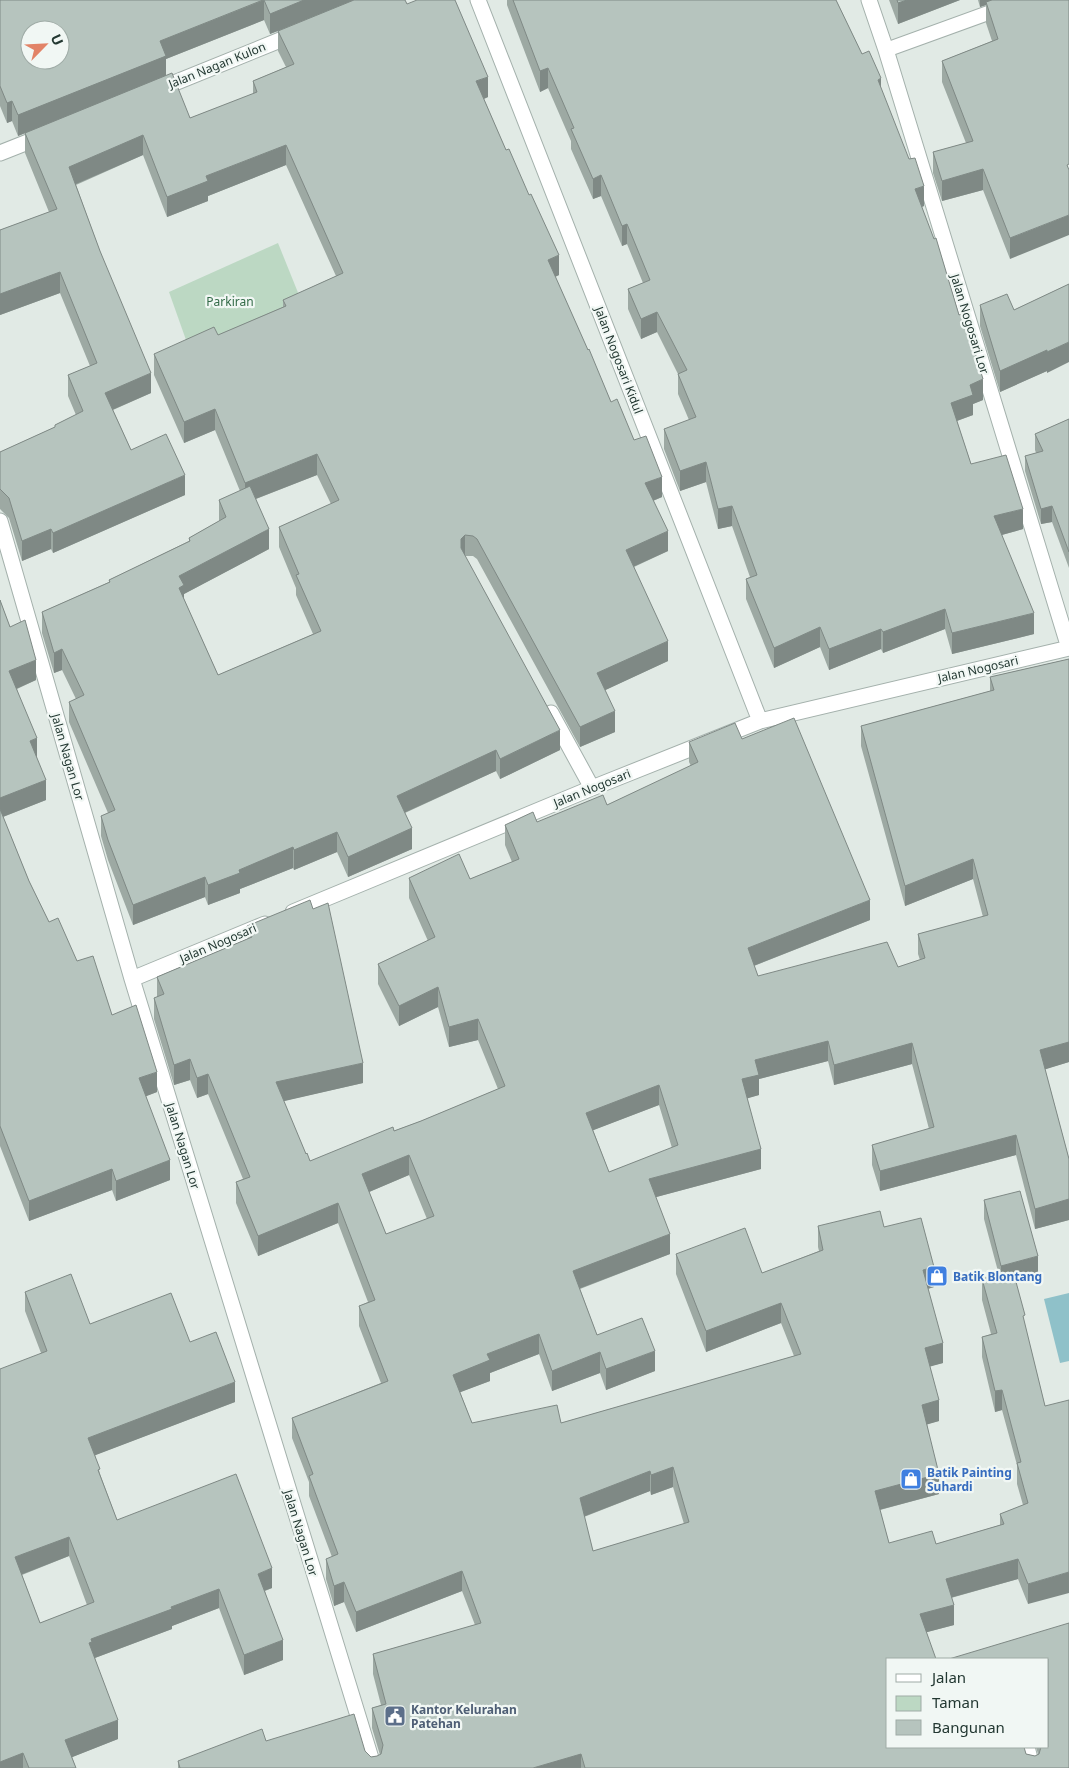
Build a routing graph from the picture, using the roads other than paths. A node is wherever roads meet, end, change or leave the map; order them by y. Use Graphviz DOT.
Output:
graph roads {
  1 [pos="478,0"];
  2 [pos="869,0"];
  3 [pos="1024,0"];
  4 [pos="305,30"];
  5 [pos="886,50"];
  6 [pos="148,93"];
  7 [pos="56,130"];
  8 [pos="0,153"];
  9 [pos="0,521"];
  10 [pos="1069,648"];
  11 [pos="544,702"];
  12 [pos="760,721"];
  13 [pos="592,788"];
  14 [pos="132,979"];
  15 [pos="1028,1748"];
  16 [pos="374,1768"];
  17 [pos="1032,1768"];
  1 -- 12 [label="street, Jalan Nogosari Kidul"];
  2 -- 5 [label="street, Jalan Nogosari Lor"];
  3 -- 5 [label="lane"];
  4 -- 6 [label="street, Jalan Nagan Kulon"];
  5 -- 10 [label="street, Jalan Nogosari Lor"];
  7 -- 8 [label="street"];
  9 -- 14 [label="street, Jalan Nagan Lor"];
  10 -- 12 [label="street, Jalan Nogosari"];
  11 -- 13 [label="street"];
  12 -- 13 [label="street, Jalan Nogosari"];
  13 -- 14 [label="street, Jalan Nogosari"];
  14 -- 16 [label="street, Jalan Nagan Lor"];
  15 -- 17 [label="lane"];
}
